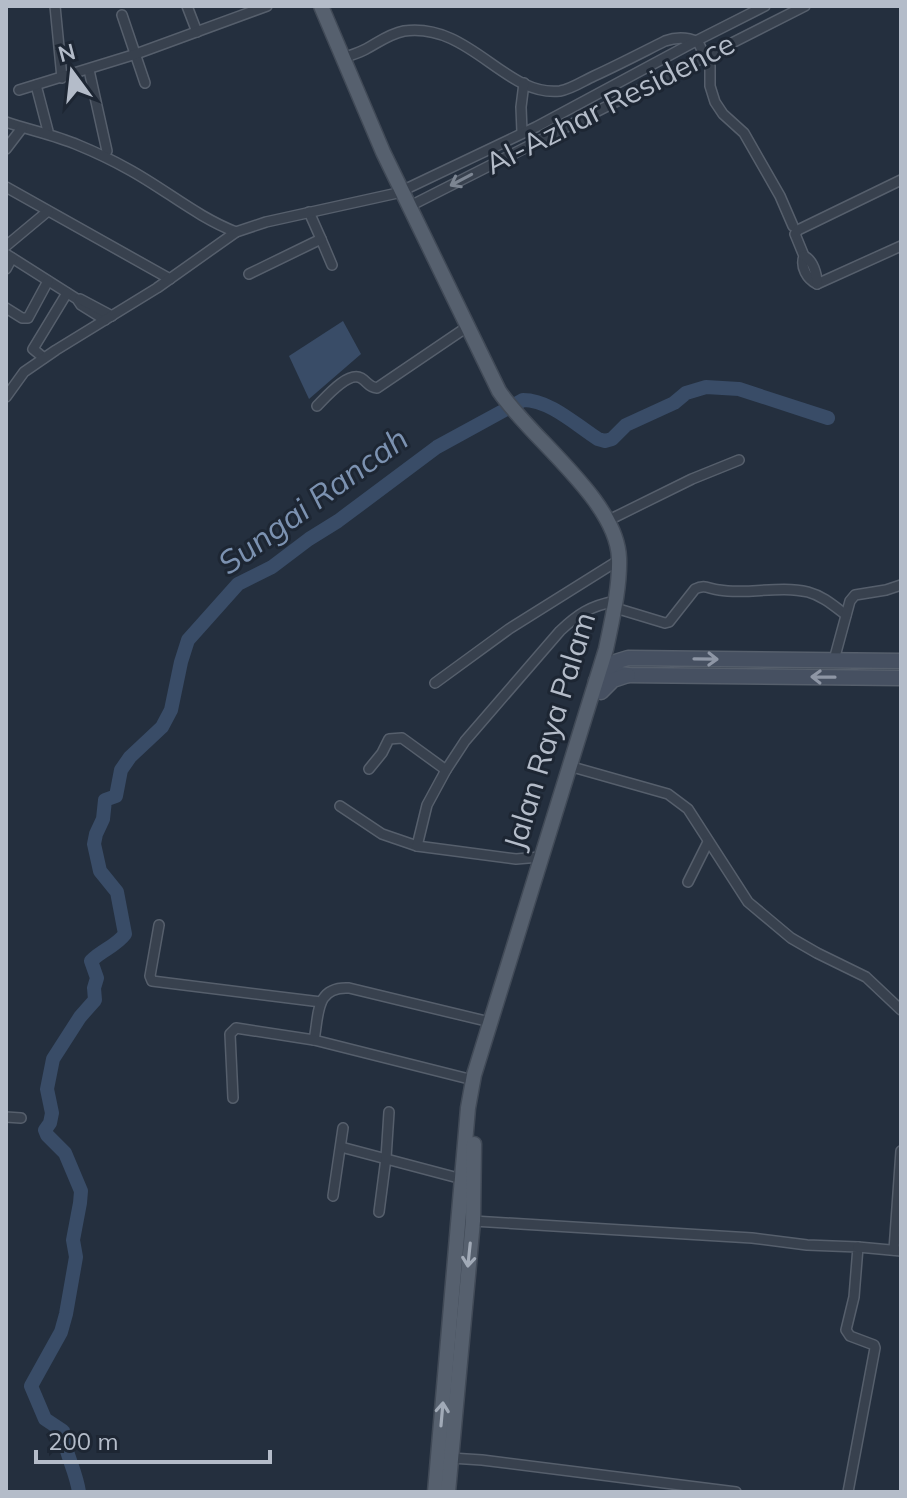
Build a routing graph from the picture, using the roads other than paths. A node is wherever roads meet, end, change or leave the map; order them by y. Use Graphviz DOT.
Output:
graph roads {
  1 [pos="55,6"];
  2 [pos="187,6"];
  3 [pos="267,6"];
  4 [pos="321,6"];
  5 [pos="330,6"];
  6 [pos="765,6"];
  7 [pos="805,6"];
  8 [pos="253,8"];
  9 [pos="122,15"];
  10 [pos="197,32"];
  11 [pos="710,34"];
  12 [pos="696,41"];
  13 [pos="718,49"];
  14 [pos="136,54"];
  15 [pos="706,56"];
  16 [pos="347,57"];
  17 [pos="89,70"];
  18 [pos="62,78"];
  19 [pos="145,83"];
  20 [pos="524,83"];
  21 [pos="36,85"];
  22 [pos="19,90"];
  23 [pos="6,122"];
  24 [pos="22,128"];
  25 [pos="48,131"];
  26 [pos="522,132"];
  27 [pos="6,149"];
  28 [pos="107,151"];
  29 [pos="901,180"];
  30 [pos="6,187"];
  31 [pos="405,190"];
  32 [pos="416,203"];
  33 [pos="48,211"];
  34 [pos="309,212"];
  35 [pos="793,226"];
  36 [pos="236,232"];
  37 [pos="321,239"];
  38 [pos="6,246"];
  39 [pos="901,246"];
  40 [pos="9,256"];
  41 [pos="438,260"];
  42 [pos="332,265"];
  43 [pos="6,269"];
  44 [pos="249,274"];
  45 [pos="170,279"];
  46 [pos="48,281"];
  47 [pos="72,296"];
  48 [pos="6,308"];
  49 [pos="108,318"];
  50 [pos="467,327"];
  51 [pos="44,358"];
  52 [pos="6,397"];
  53 [pos="317,406"];
  54 [pos="517,410"];
  55 [pos="739,460"];
  56 [pos="615,517"];
  57 [pos="619,560"];
  58 [pos="901,585"];
  59 [pos="619,606"];
  60 [pos="846,615"];
  61 [pos="610,646"];
  62 [pos="628,658"];
  63 [pos="834,660"];
  64 [pos="901,661"];
  65 [pos="609,667"];
  66 [pos="628,675"];
  67 [pos="901,678"];
  68 [pos="435,683"];
  69 [pos="598,686"];
  70 [pos="576,768"];
  71 [pos="369,769"];
  72 [pos="446,770"];
  73 [pos="340,806"];
  74 [pos="708,842"];
  75 [pos="417,846"];
  76 [pos="540,857"];
  77 [pos="688,882"];
  78 [pos="159,925"];
  79 [pos="510,974"];
  80 [pos="321,1002"];
  81 [pos="901,1010"];
  82 [pos="490,1022"];
  83 [pos="314,1040"];
  84 [pos="473,1080"];
  85 [pos="233,1098"];
  86 [pos="389,1112"];
  87 [pos="6,1117"];
  88 [pos="21,1118"];
  89 [pos="343,1128"];
  90 [pos="341,1147"];
  91 [pos="901,1151"];
  92 [pos="386,1158"];
  93 [pos="462,1179"];
  94 [pos="333,1196"];
  95 [pos="379,1212"];
  96 [pos="473,1221"];
  97 [pos="858,1247"];
  98 [pos="897,1251"];
  99 [pos="451,1458"];
  100 [pos="435,1492"];
  101 [pos="448,1492"];
  102 [pos="736,1492"];
  103 [pos="848,1492"];
  1 -- 18 [label="street"];
  2 -- 10 [label="street"];
  3 -- 8 [label="street"];
  4 -- 16 [label="main road, Jalan Raya Palam"];
  5 -- 16 [label="main road, Jalan Raya Palam"];
  6 -- 11 [label="street, Al-Azhar Residence"];
  7 -- 13 [label="street, Al-Azhar Residence"];
  8 -- 10 [label="street"];
  9 -- 14 [label="street"];
  10 -- 14 [label="street"];
  11 -- 12 [label="street, Al-Azhar Residence"];
  11 -- 13 [label="street"];
  12 -- 15 [label="street"];
  12 -- 20 [label="street"];
  12 -- 26 [label="street, Al-Azhar Residence"];
  13 -- 15 [label="street, Al-Azhar Residence"];
  14 -- 17 [label="street"];
  14 -- 19 [label="street"];
  15 -- 32 [label="street, Al-Azhar Residence, one-way"];
  15 -- 35 [label="street"];
  16 -- 20 [label="street"];
  16 -- 31 [label="main road, Jalan Raya Palam"];
  17 -- 18 [label="street"];
  17 -- 28 [label="street"];
  18 -- 21 [label="street"];
  20 -- 26 [label="street"];
  21 -- 22 [label="street"];
  21 -- 25 [label="street"];
  23 -- 24 [label="street"];
  24 -- 27 [label="street"];
  24 -- 36 [label="street"];
  26 -- 31 [label="street, Al-Azhar Residence"];
  29 -- 39 [label="street"];
  30 -- 33 [label="street"];
  31 -- 32 [label="main road, Jalan Raya Palam"];
  31 -- 34 [label="street, Al-Azhar Residence"];
  31 -- 41 [label="main road, Jalan Raya Palam"];
  32 -- 41 [label="main road, Jalan Raya Palam"];
  33 -- 38 [label="street"];
  33 -- 45 [label="street"];
  34 -- 36 [label="street, Al-Azhar Residence"];
  34 -- 37 [label="street"];
  36 -- 45 [label="street, Al-Azhar Residence"];
  37 -- 42 [label="street"];
  37 -- 44 [label="street"];
  40 -- 43 [label="street"];
  40 -- 46 [label="street"];
  41 -- 50 [label="main road, Jalan Raya Palam"];
  41 -- 54 [label="main road, Jalan Raya Palam"];
  45 -- 49 [label="street, Al-Azhar Residence"];
  46 -- 47 [label="street"];
  46 -- 48 [label="street"];
  47 -- 49 [label="street"];
  47 -- 51 [label="street"];
  49 -- 51 [label="street, Al-Azhar Residence"];
  50 -- 53 [label="street"];
  50 -- 54 [label="main road, Jalan Raya Palam"];
  51 -- 52 [label="street, Al-Azhar Residence"];
  54 -- 56 [label="main road, Jalan Raya Palam"];
  54 -- 57 [label="main road, Jalan Raya Palam"];
  55 -- 56 [label="street"];
  56 -- 59 [label="main road, Jalan Raya Palam"];
  57 -- 59 [label="main road, Jalan Raya Palam"];
  57 -- 68 [label="street"];
  58 -- 60 [label="street"];
  59 -- 60 [label="street"];
  59 -- 61 [label="main road, Jalan Raya Palam"];
  59 -- 72 [label="street"];
  60 -- 63 [label="street"];
  61 -- 62 [label="street"];
  61 -- 65 [label="main road, Jalan Raya Palam"];
  61 -- 69 [label="main road, Jalan Raya Palam"];
  62 -- 63 [label="street, one-way"];
  62 -- 65 [label="street"];
  63 -- 64 [label="street"];
  65 -- 66 [label="street"];
  65 -- 69 [label="street"];
  67 -- 66 [label="street, one-way"];
  66 -- 69 [label="street"];
  69 -- 70 [label="main road, Jalan Raya Palam"];
  69 -- 76 [label="main road, Jalan Raya Palam"];
  70 -- 74 [label="street"];
  70 -- 79 [label="main road, Jalan Raya Palam"];
  71 -- 72 [label="street"];
  72 -- 75 [label="street"];
  73 -- 75 [label="street"];
  74 -- 77 [label="street"];
  74 -- 81 [label="street"];
  75 -- 76 [label="street"];
  76 -- 79 [label="main road, Jalan Raya Palam"];
  78 -- 80 [label="street"];
  79 -- 82 [label="main road, Jalan Raya Palam"];
  79 -- 96 [label="main road, Jalan Raya Palam"];
  80 -- 82 [label="street"];
  80 -- 83 [label="street"];
  82 -- 84 [label="main road, Jalan Raya Palam"];
  83 -- 84 [label="street"];
  83 -- 85 [label="street"];
  84 -- 93 [label="main road, Jalan Raya Palam"];
  86 -- 92 [label="street"];
  87 -- 88 [label="street"];
  89 -- 90 [label="street"];
  90 -- 92 [label="street"];
  90 -- 94 [label="street"];
  91 -- 98 [label="street"];
  92 -- 93 [label="street"];
  92 -- 95 [label="street"];
  100 -- 93 [label="main road, Jalan Raya Palam, one-way"];
  96 -- 97 [label="street"];
  96 -- 99 [label="main road, Jalan Raya Palam, one-way"];
  97 -- 98 [label="street"];
  97 -- 103 [label="street"];
  99 -- 101 [label="main road, Jalan Raya Palam"];
  99 -- 102 [label="street"];
}
